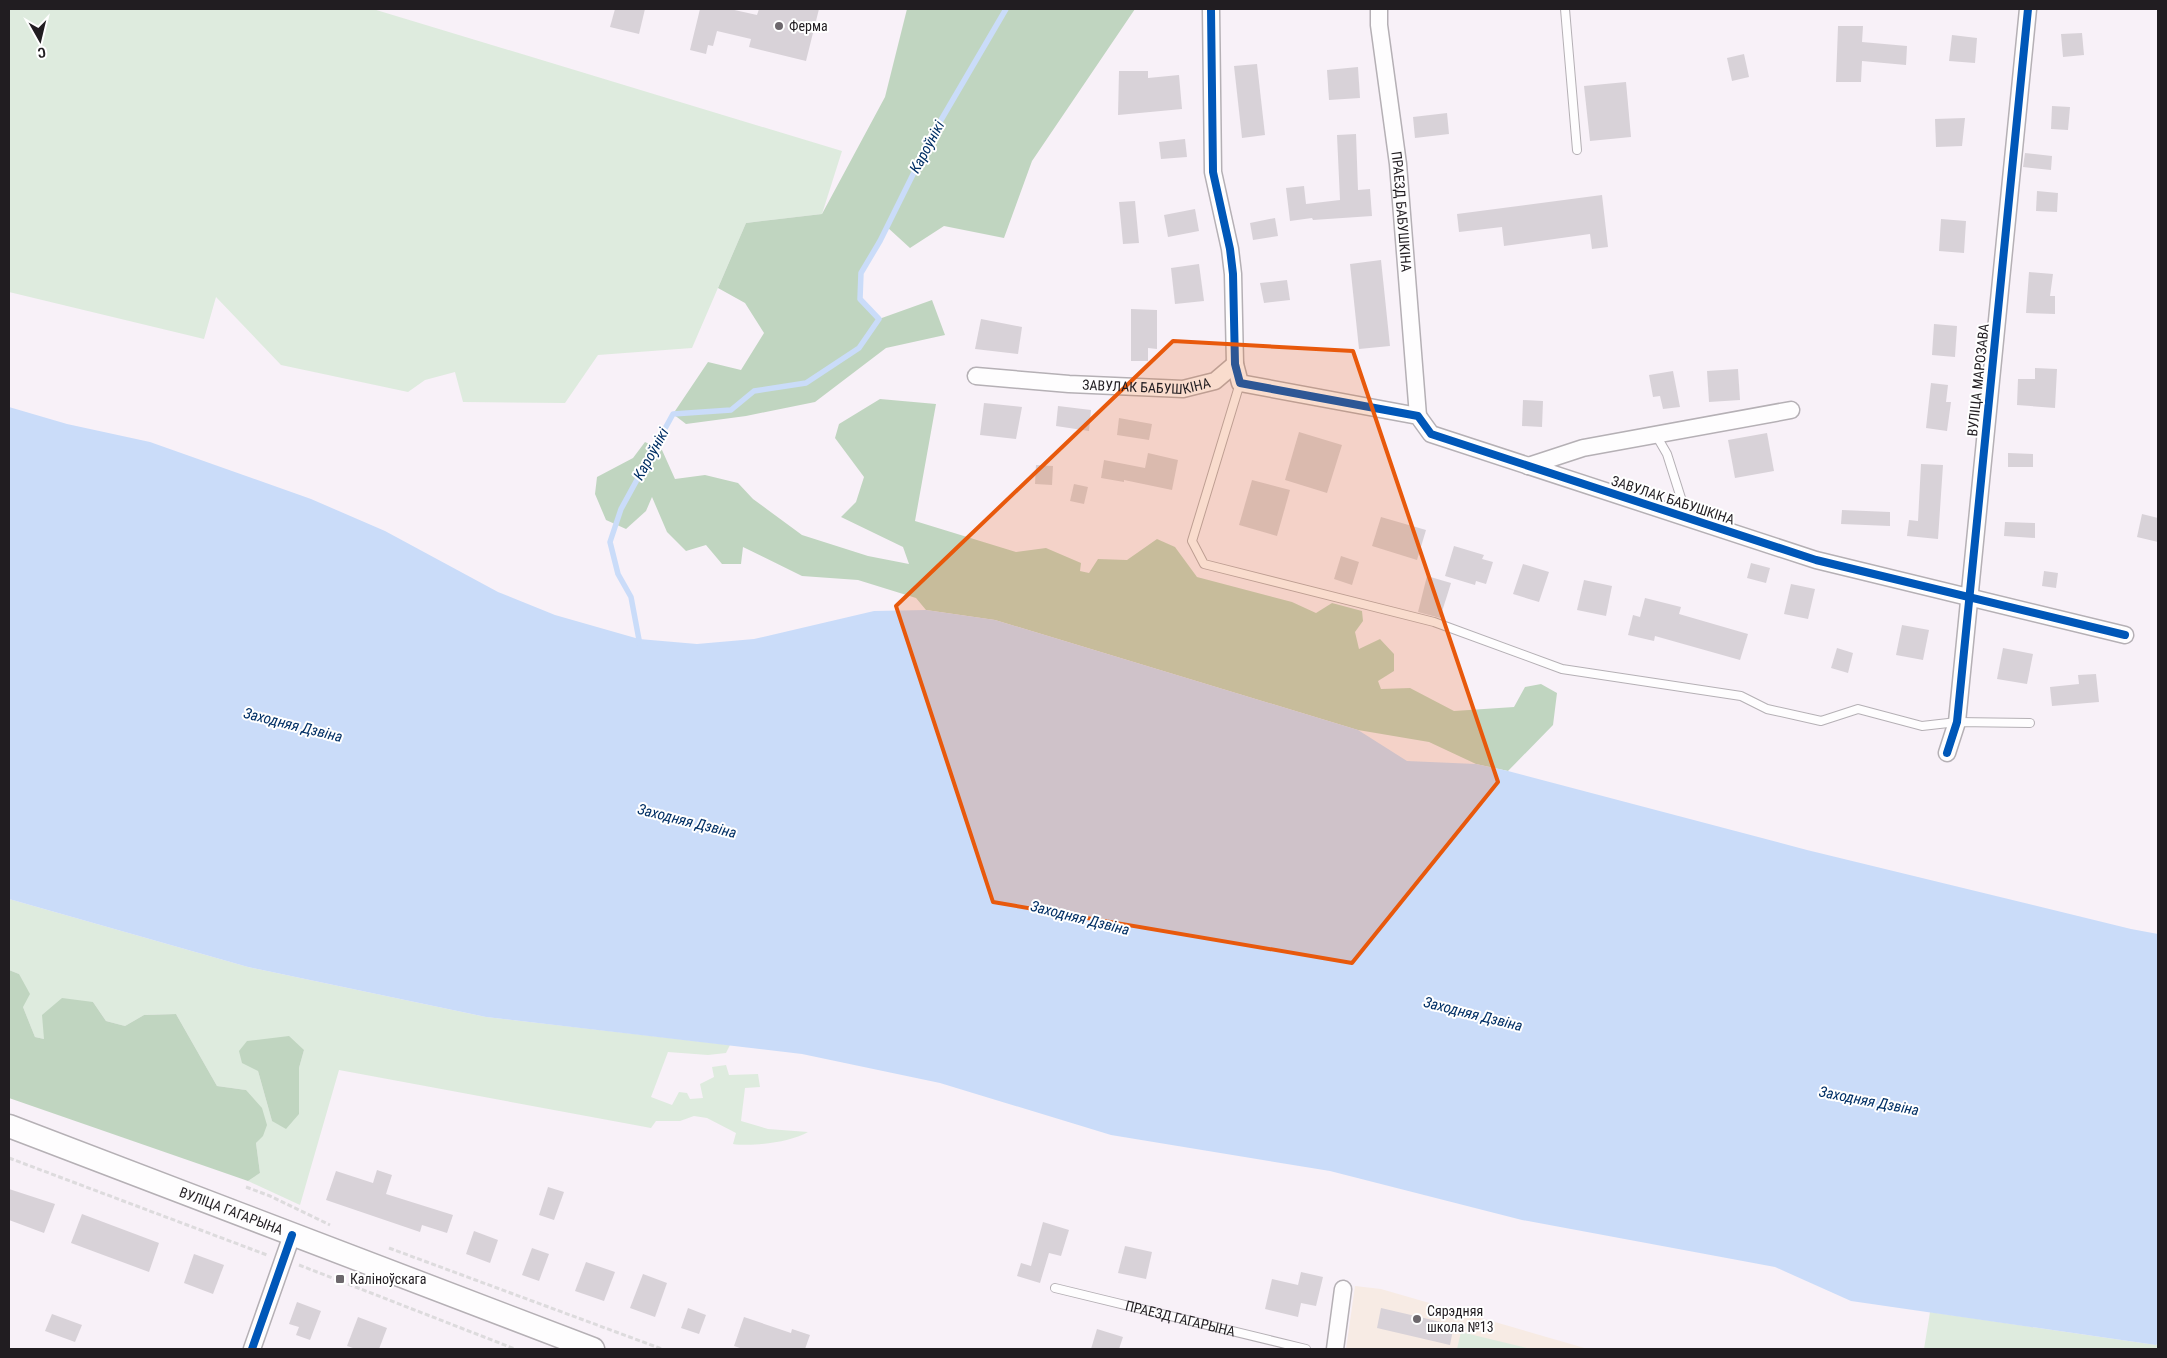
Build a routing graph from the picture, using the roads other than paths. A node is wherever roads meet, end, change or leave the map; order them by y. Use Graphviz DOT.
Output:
graph roads {
  1 [pos="1211,9"];
  2 [pos="1379,9"];
  3 [pos="1565,9"];
  4 [pos="2028,9"];
  5 [pos="1577,150"];
  6 [pos="1235,364"];
  7 [pos="976,376"];
  8 [pos="1240,383"];
  9 [pos="1790,410"];
  10 [pos="1418,416"];
  11 [pos="1656,435"];
  12 [pos="1528,466"];
  13 [pos="1687,518"];
  14 [pos="1970,597"];
  15 [pos="2125,635"];
  16 [pos="1958,722"];
  17 [pos="2030,723"];
  18 [pos="1947,753"];
  19 [pos="9,1126"];
  20 [pos="292,1235"];
  21 [pos="1055,1288"];
  22 [pos="1343,1289"];
  23 [pos="252,1349"];
  24 [pos="593,1349"];
  25 [pos="1306,1349"];
  26 [pos="1335,1349"];
  1 -- 6 [label="street"];
  2 -- 10 [label="street, ПРАЕЗД БАБУШКІНА"];
  3 -- 5 [label="lane"];
  4 -- 14 [label="street, ВУЛІЦА МАРОЗАВА"];
  6 -- 7 [label="street, ЗАВУЛАК БАБУШКІНА"];
  6 -- 8 [label="street"];
  8 -- 10 [label="street"];
  8 -- 16 [label="lane"];
  9 -- 11 [label="street"];
  10 -- 12 [label="street, ЗАВУЛАК БАБУШКІНА"];
  11 -- 12 [label="street"];
  11 -- 13 [label="lane"];
  12 -- 13 [label="street, ЗАВУЛАК БАБУШКІНА"];
  13 -- 14 [label="street, ЗАВУЛАК БАБУШКІНА"];
  14 -- 15 [label="street, ЗАВУЛАК БАБУШКІНА"];
  14 -- 16 [label="street, ВУЛІЦА МАРОЗАВА"];
  16 -- 17 [label="lane"];
  16 -- 18 [label="street, ВУЛІЦА МАРОЗАВА"];
  19 -- 20 [label="main road, ВУЛІЦА ГАГАРЫНА"];
  20 -- 23 [label="street"];
  20 -- 24 [label="main road, ВУЛІЦА ГАГАРЫНА"];
  21 -- 25 [label="lane, ПРАЕЗД ГАГАРЫНА"];
  22 -- 26 [label="street"];
}
